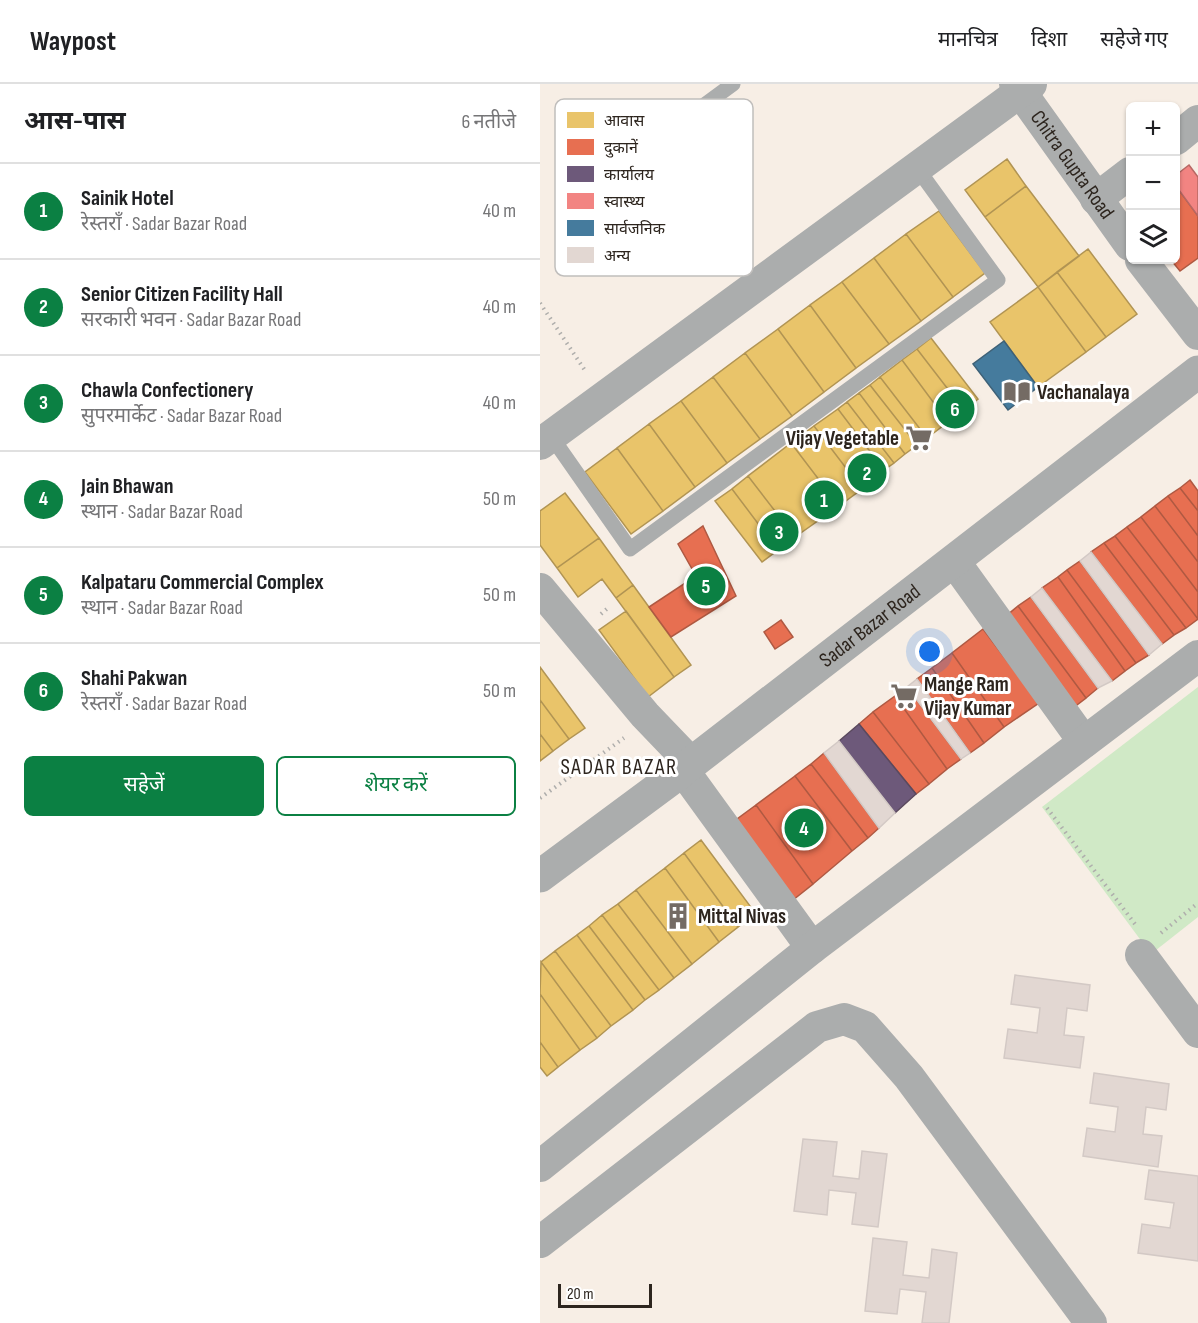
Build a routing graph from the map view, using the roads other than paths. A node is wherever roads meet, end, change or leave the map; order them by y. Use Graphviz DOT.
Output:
graph roads {
  1 [pos="733,84"];
  2 [pos="1022,87"];
  3 [pos="713,99"];
  4 [pos="1198,122"];
  5 [pos="1180,136"];
  6 [pos="917,168"];
  7 [pos="1126,177"];
  8 [pos="1096,200"];
  9 [pos="1126,239"];
  10 [pos="1144,264"];
  11 [pos="1198,334"];
  12 [pos="1194,383"];
  13 [pos="545,440"];
  14 [pos="954,561"];
  15 [pos="543,597"];
  16 [pos="1198,656"];
  17 [pos="1084,742"];
  18 [pos="687,767"];
  19 [pos="540,876"];
  20 [pos="1147,941"];
  21 [pos="812,948"];
  22 [pos="1198,1032"];
  23 [pos="540,1166"];
  24 [pos="540,1242"];
  25 [pos="1079,1319"];
  1 -- 3 [label="lane"];
  2 -- 6 [label="street"];
  2 -- 8 [label="street, Chitra Gupta Road"];
  4 -- 5 [label="street"];
  6 -- 13 [label="street"];
  6 -- 13 [label="lane"];
  7 -- 8 [label="street"];
  8 -- 9 [label="street, Chitra Gupta Road"];
  10 -- 11 [label="street"];
  12 -- 14 [label="street, Sadar Bazar Road"];
  14 -- 17 [label="street"];
  14 -- 18 [label="street, Sadar Bazar Road"];
  15 -- 18 [label="street"];
  16 -- 17 [label="street"];
  17 -- 21 [label="street"];
  18 -- 19 [label="street, Sadar Bazar Road"];
  18 -- 21 [label="street"];
  20 -- 22 [label="street"];
  21 -- 23 [label="street"];
  24 -- 25 [label="street"];
}
